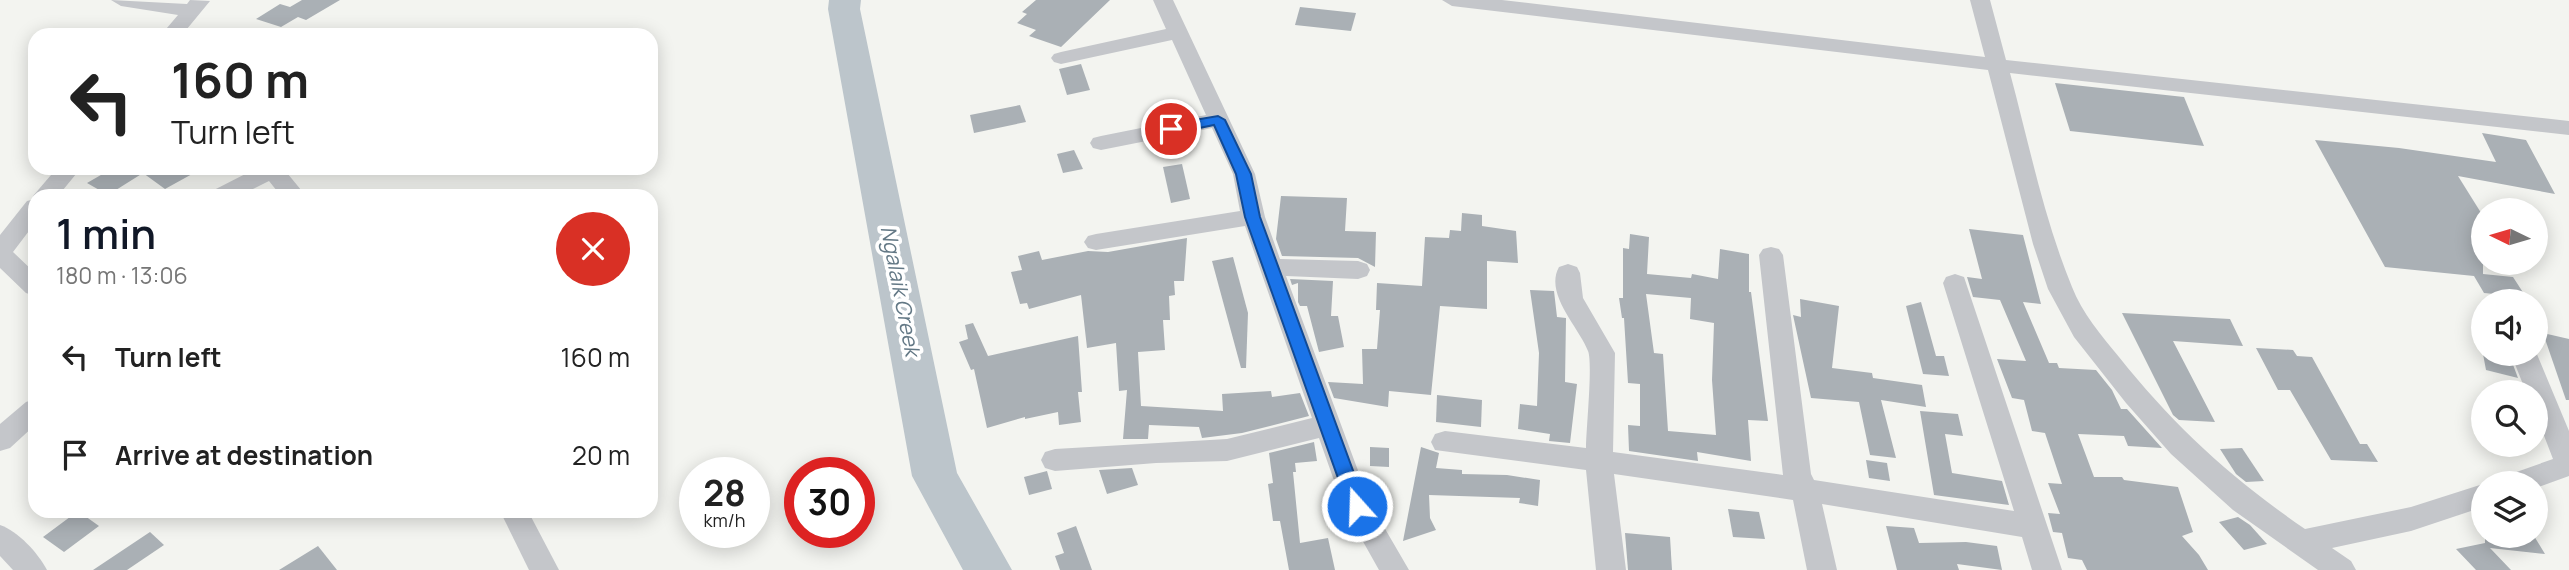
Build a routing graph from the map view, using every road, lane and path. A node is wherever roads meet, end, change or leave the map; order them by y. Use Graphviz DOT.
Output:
graph roads {
  1 [pos="121,0"];
  2 [pos="1163,0"];
  3 [pos="1452,0"];
  4 [pos="1980,0"];
  5 [pos="196,5"];
  6 [pos="177,28"];
  7 [pos="1177,33"];
  8 [pos="1061,58"];
  9 [pos="1997,65"];
  10 [pos="1218,120"];
  11 [pos="2569,128"];
  12 [pos="1101,143"];
  13 [pos="64,175"];
  14 [pos="260,175"];
  15 [pos="277,175"];
  16 [pos="51,189"];
  17 [pos="233,189"];
  18 [pos="288,189"];
  19 [pos="28,216"];
  20 [pos="1253,217"];
  21 [pos="1096,242"];
  22 [pos="0,253"];
  23 [pos="1772,255"];
  24 [pos="1272,269"];
  25 [pos="1358,270"];
  26 [pos="1568,273"];
  27 [pos="28,280"];
  28 [pos="1955,283"];
  29 [pos="2529,366"];
  30 [pos="28,415"];
  31 [pos="1328,425"];
  32 [pos="0,440"];
  33 [pos="1445,442"];
  34 [pos="1055,460"];
  35 [pos="1599,463"];
  36 [pos="2569,464"];
  37 [pos="2548,472"];
  38 [pos="1805,489"];
  39 [pos="2471,500"];
  40 [pos="518,518"];
  41 [pos="2031,526"];
  42 [pos="0,537"];
  43 [pos="2303,542"];
  44 [pos="32,570"];
  45 [pos="544,570"];
  46 [pos="1394,570"];
  47 [pos="1611,570"];
  48 [pos="1822,570"];
  49 [pos="2047,570"];
  50 [pos="2341,570"];
  1 -- 5 [label="street"];
  2 -- 7 [label="street"];
  3 -- 9 [label="street"];
  4 -- 9 [label="street"];
  5 -- 6 [label="street"];
  7 -- 8 [label="street"];
  7 -- 10 [label="street"];
  9 -- 11 [label="street"];
  9 -- 43 [label="street"];
  10 -- 12 [label="street"];
  10 -- 20 [label="street"];
  13 -- 16 [label="street"];
  14 -- 17 [label="street"];
  15 -- 18 [label="street"];
  19 -- 22 [label="street"];
  20 -- 21 [label="street"];
  20 -- 24 [label="street"];
  22 -- 27 [label="street"];
  23 -- 38 [label="street"];
  24 -- 25 [label="street"];
  24 -- 31 [label="street"];
  26 -- 35 [label="street"];
  28 -- 41 [label="street"];
  29 -- 36 [label="street"];
  30 -- 32 [label="street"];
  31 -- 34 [label="street"];
  31 -- 46 [label="street"];
  33 -- 35 [label="street"];
  35 -- 38 [label="street"];
  35 -- 47 [label="street"];
  36 -- 37 [label="street"];
  38 -- 41 [label="street"];
  38 -- 48 [label="street"];
  39 -- 43 [label="street"];
  40 -- 45 [label="street"];
  41 -- 49 [label="street"];
  42 -- 44 [label="street"];
  43 -- 50 [label="street"];
}
